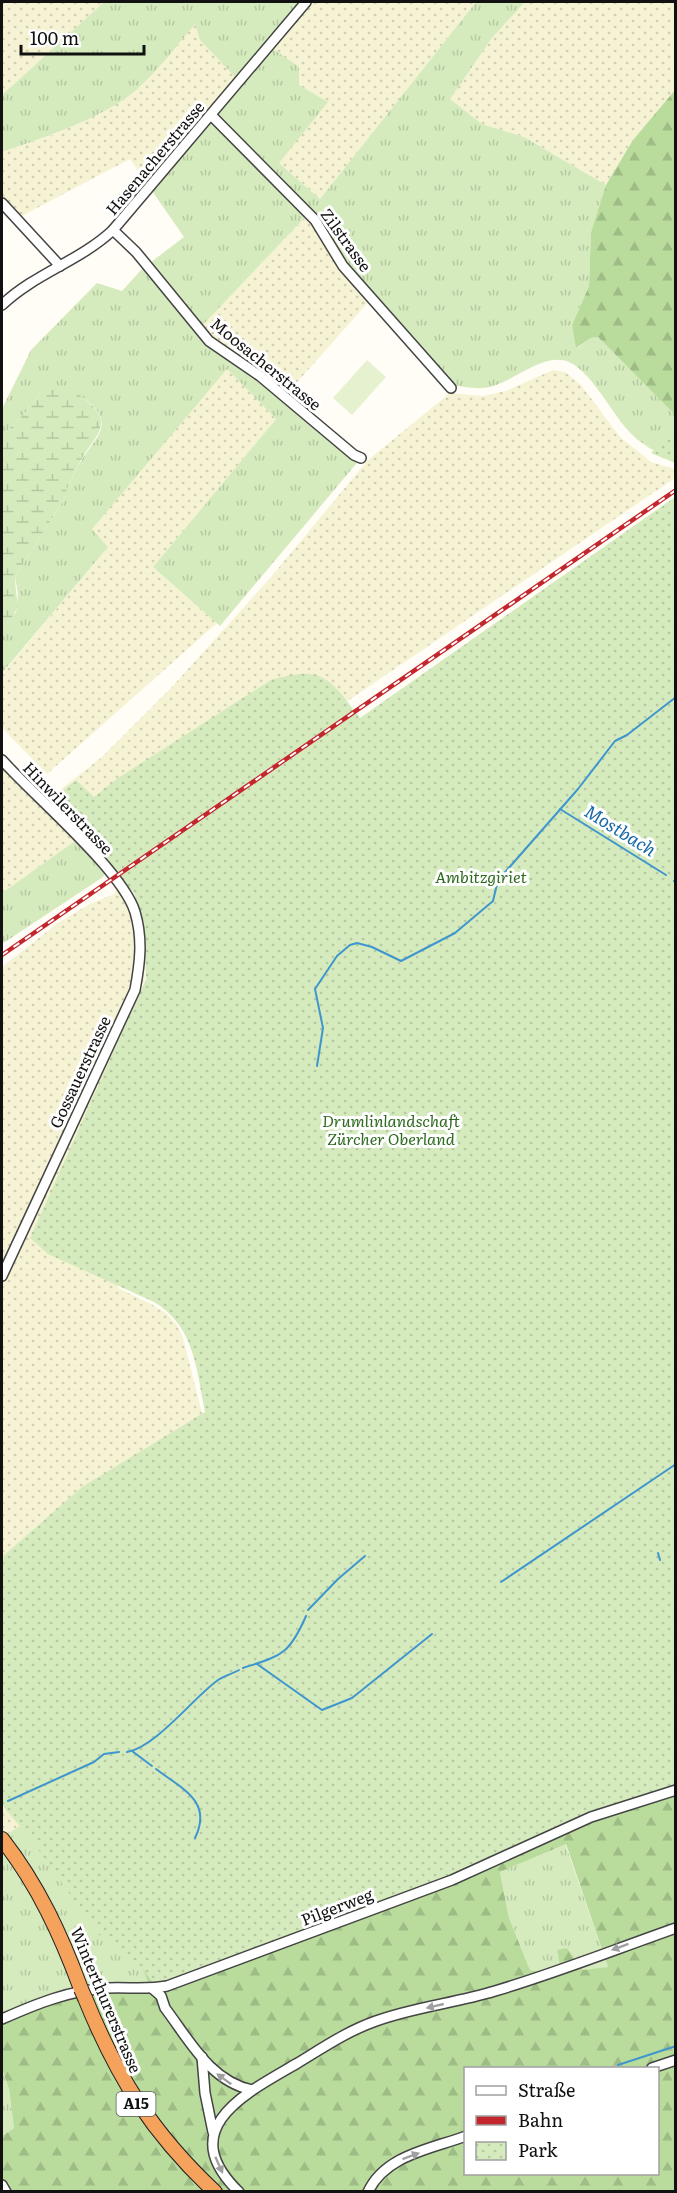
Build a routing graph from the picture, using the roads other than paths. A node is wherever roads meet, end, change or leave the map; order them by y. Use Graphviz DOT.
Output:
graph roads {
  1 [pos="306,2"];
  2 [pos="211,115"];
  3 [pos="2,203"];
  4 [pos="113,230"];
  5 [pos="60,266"];
  6 [pos="2,305"];
  7 [pos="451,388"];
  8 [pos="361,458"];
  9 [pos="2,760"];
  10 [pos="114,877"];
  11 [pos="2,1276"];
  12 [pos="675,1790"];
  13 [pos="2,1839"];
  14 [pos="675,1928"];
  15 [pos="153,1989"];
  16 [pos="2,2019"];
  17 [pos="202,2057"];
  18 [pos="675,2060"];
  19 [pos="655,2067"];
  20 [pos="252,2090"];
  21 [pos="213,2132"];
  22 [pos="464,2136"];
  23 [pos="2,2185"];
  24 [pos="6,2192"];
  25 [pos="215,2192"];
  26 [pos="239,2192"];
  27 [pos="368,2192"];
  1 -- 2 [label="street, Hasenacherstrasse"];
  2 -- 4 [label="street, Hasenacherstrasse"];
  2 -- 7 [label="street, Zilstrasse"];
  3 -- 5 [label="street"];
  4 -- 5 [label="street, Hasenacherstrasse"];
  4 -- 8 [label="street, Moosacherstrasse"];
  5 -- 6 [label="street, Hasenacherstrasse"];
  9 -- 10 [label="street, Hinwilerstrasse"];
  10 -- 11 [label="street, Gossauerstrasse"];
  12 -- 15 [label="street, Pilgerweg"];
  13 -- 25 [label="highway, Winterthurerstrasse / A15"];
  14 -- 20 [label="street, one-way"];
  15 -- 16 [label="street, Pilgerweg"];
  15 -- 17 [label="street"];
  20 -- 17 [label="street, one-way"];
  17 -- 21 [label="street"];
  18 -- 19 [label="street"];
  20 -- 21 [label="street"];
  21 -- 26 [label="street, one-way"];
  27 -- 22 [label="street, one-way"];
  23 -- 24 [label="street"];
}
